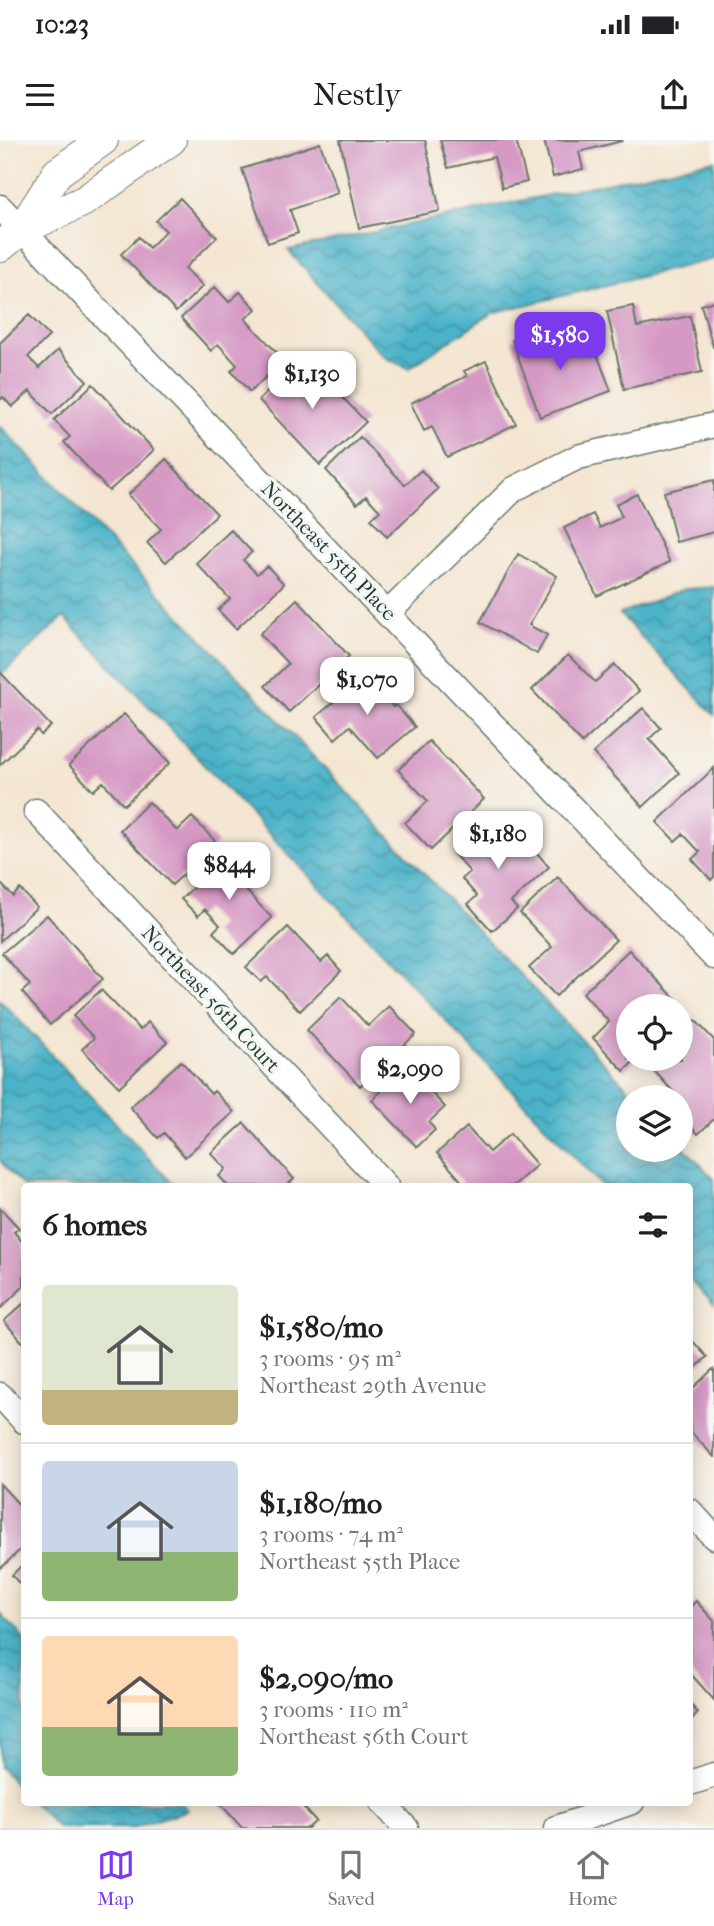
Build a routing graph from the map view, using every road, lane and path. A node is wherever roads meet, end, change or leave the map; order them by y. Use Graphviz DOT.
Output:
graph roads {
  1 [pos="103,140"];
  2 [pos="172,140"];
  3 [pos="0,207"];
  4 [pos="11,239"];
  5 [pos="714,425"];
  6 [pos="388,613"];
  7 [pos="36,811"];
  8 [pos="714,957"];
  9 [pos="383,1183"];
  10 [pos="0,1395"];
  11 [pos="21,1418"];
  12 [pos="693,1514"];
  13 [pos="714,1537"];
  14 [pos="714,1775"];
  15 [pos="693,1782"];
  16 [pos="386,1806"];
  17 [pos="620,1806"];
  18 [pos="406,1828"];
  19 [pos="556,1828"];
  1 -- 4 [label="street"];
  2 -- 4 [label="street"];
  3 -- 4 [label="street, Northeast 55th Place"];
  4 -- 6 [label="street, Northeast 55th Place"];
  5 -- 6 [label="street"];
  6 -- 8 [label="street, Northeast 55th Place"];
  7 -- 9 [label="street, Northeast 56th Court"];
  10 -- 11 [label="street"];
  12 -- 13 [label="street"];
  14 -- 15 [label="street"];
  16 -- 18 [label="street"];
  17 -- 19 [label="street"];
}
